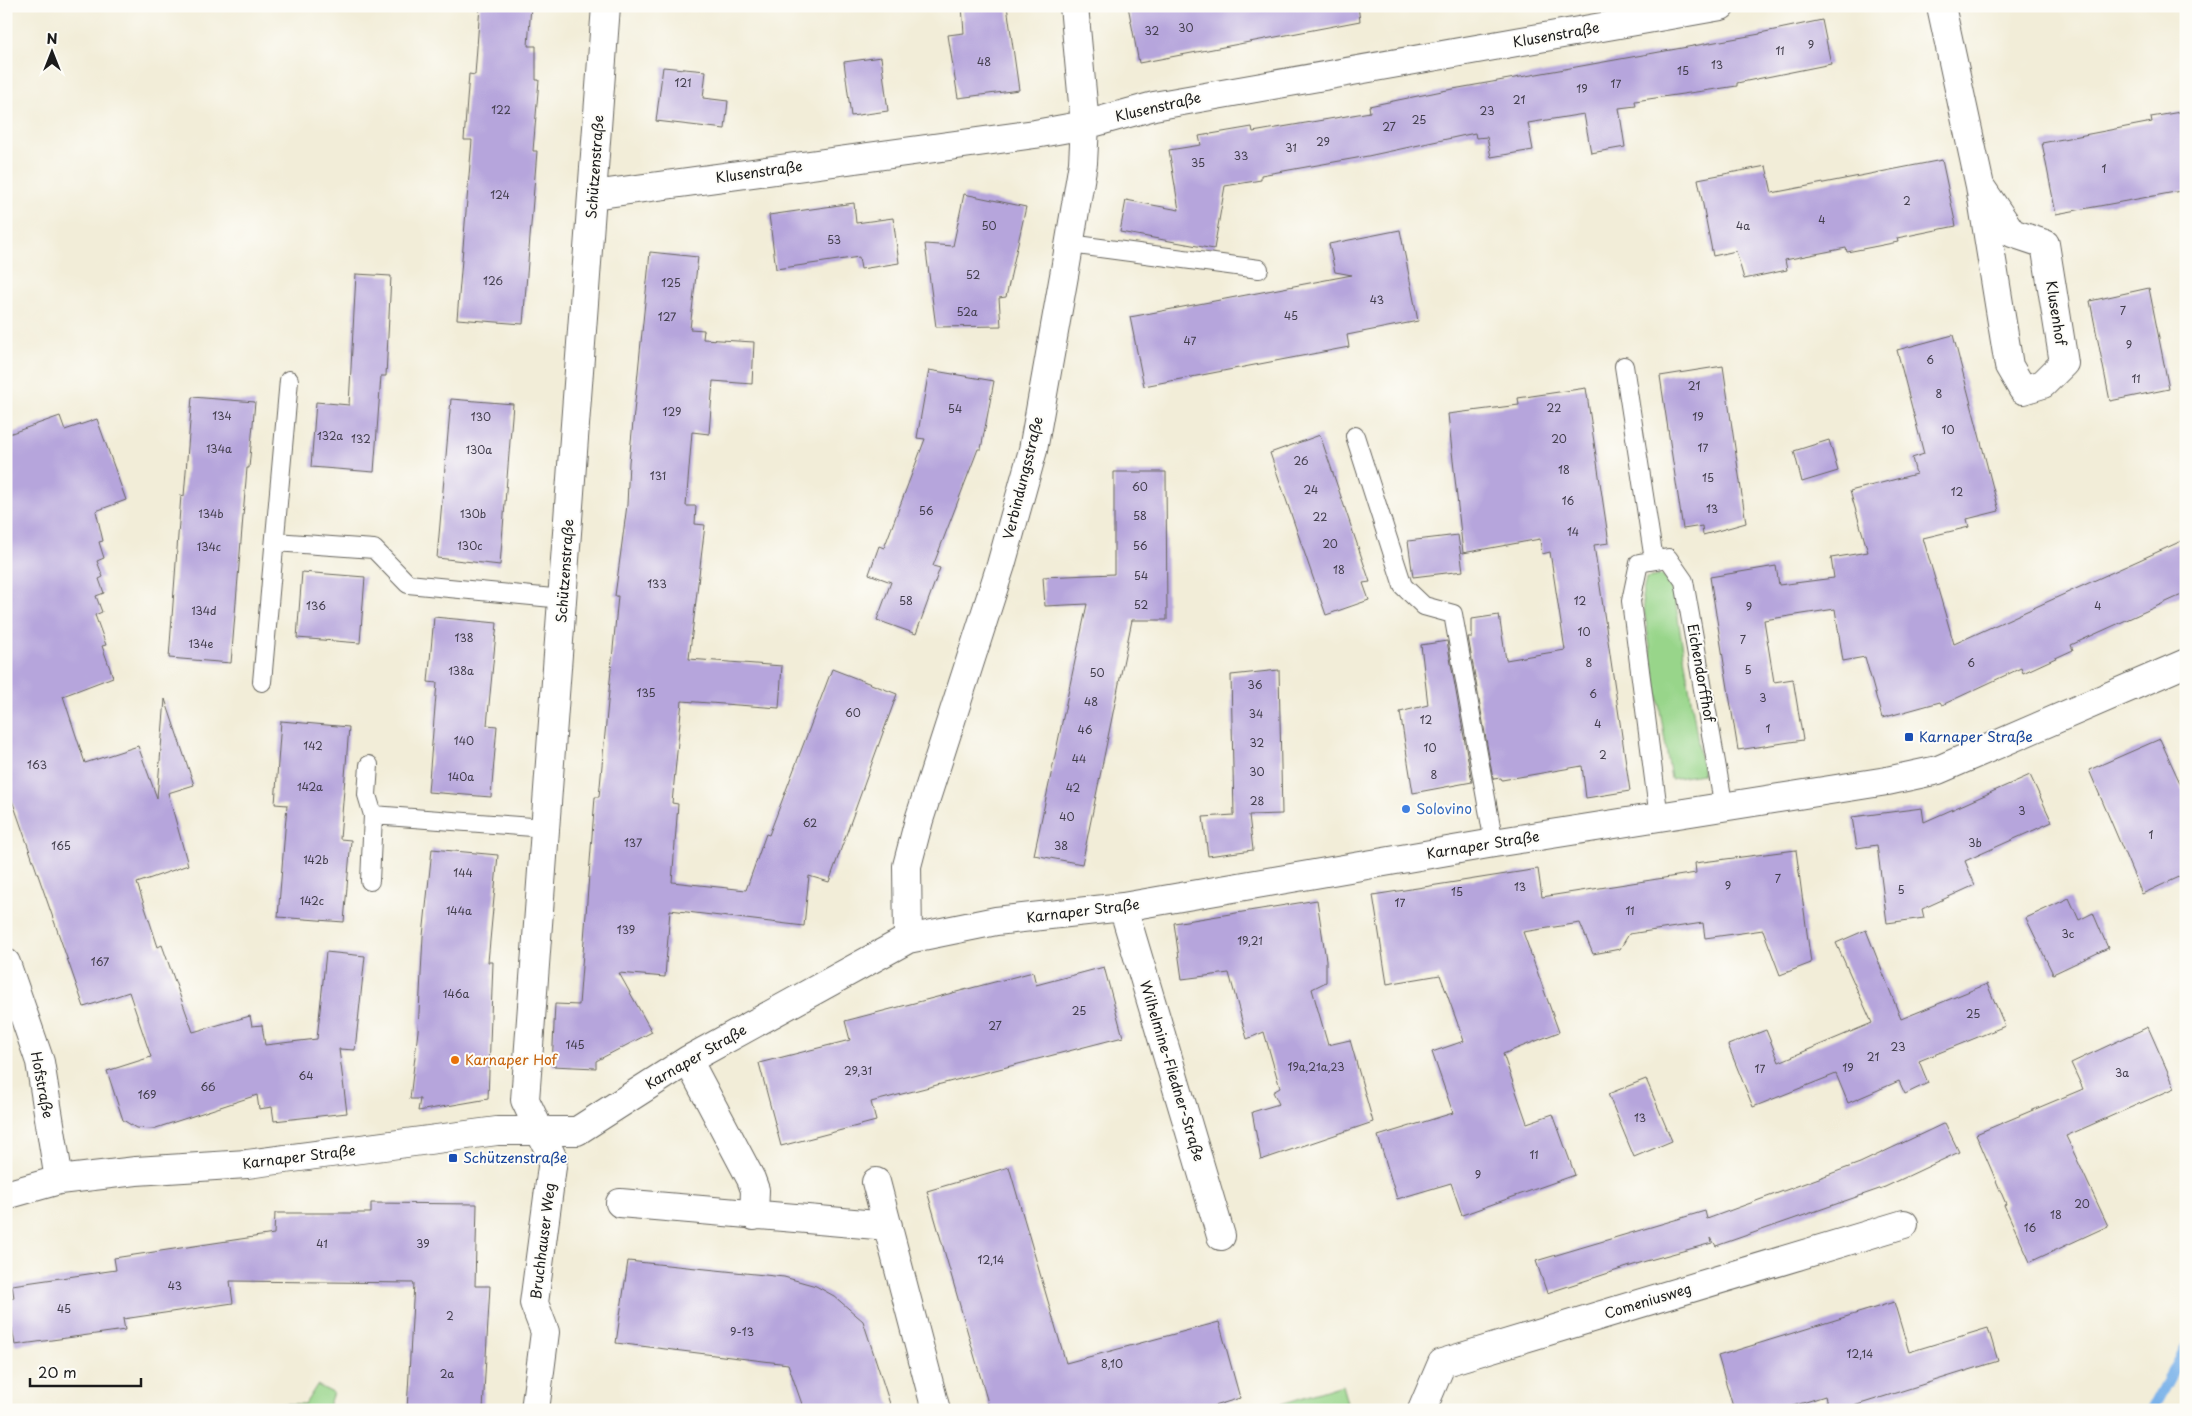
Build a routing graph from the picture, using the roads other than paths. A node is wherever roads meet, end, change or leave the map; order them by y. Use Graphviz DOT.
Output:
graph roads {
  1 [pos="606,6"];
  2 [pos="1074,6"];
  3 [pos="1721,6"];
  4 [pos="1941,6"];
  5 [pos="1084,126"];
  6 [pos="1980,186"];
  7 [pos="593,195"];
  8 [pos="1070,244"];
  9 [pos="1259,269"];
  10 [pos="1624,366"];
  11 [pos="289,380"];
  12 [pos="1355,436"];
  13 [pos="275,542"];
  14 [pos="1654,560"];
  15 [pos="563,599"];
  16 [pos="2186,663"];
  17 [pos="262,682"];
  18 [pos="369,765"];
  19 [pos="1724,808"];
  20 [pos="373,815"];
  21 [pos="1659,818"];
  22 [pos="546,828"];
  23 [pos="1494,843"];
  24 [pos="370,881"];
  25 [pos="1124,907"];
  26 [pos="908,940"];
  27 [pos="6,963"];
  28 [pos="688,1060"];
  29 [pos="541,1133"];
  30 [pos="59,1180"];
  31 [pos="876,1182"];
  32 [pos="6,1195"];
  33 [pos="620,1203"];
  34 [pos="754,1216"];
  35 [pos="1904,1224"];
  36 [pos="888,1226"];
  37 [pos="1221,1236"];
  38 [pos="535,1410"];
  39 [pos="936,1410"];
  40 [pos="1422,1410"];
  1 -- 7 [label="street, Schützenstraße"];
  2 -- 5 [label="street, Verbindungsstraße"];
  3 -- 5 [label="street, Klusenstraße"];
  4 -- 6 [label="street, Klusenhof"];
  5 -- 7 [label="street, Klusenstraße"];
  5 -- 8 [label="street, Verbindungsstraße"];
  6 -- 6 [label="street, Klusenhof"];
  7 -- 15 [label="street, Schützenstraße"];
  8 -- 9 [label="lane"];
  8 -- 26 [label="street, Verbindungsstraße"];
  10 -- 14 [label="lane"];
  11 -- 13 [label="lane"];
  12 -- 23 [label="lane"];
  13 -- 15 [label="lane"];
  13 -- 17 [label="lane"];
  14 -- 19 [label="lane, Eichendorffhof"];
  14 -- 21 [label="lane"];
  15 -- 22 [label="street, Schützenstraße"];
  16 -- 19 [label="street, Karnaper Straße"];
  18 -- 20 [label="lane"];
  19 -- 21 [label="street, Karnaper Straße"];
  20 -- 22 [label="lane"];
  20 -- 24 [label="lane"];
  21 -- 23 [label="street, Karnaper Straße"];
  22 -- 29 [label="street, Schützenstraße"];
  23 -- 25 [label="street, Karnaper Straße"];
  25 -- 26 [label="street, Karnaper Straße"];
  25 -- 37 [label="street, Wilhelmine-Fliedner-Straße"];
  26 -- 28 [label="street, Karnaper Straße"];
  27 -- 30 [label="street, Hofstraße"];
  28 -- 29 [label="street, Karnaper Straße"];
  28 -- 34 [label="street"];
  29 -- 30 [label="street, Karnaper Straße"];
  29 -- 38 [label="street, Bruchhauser Weg"];
  30 -- 32 [label="street, Karnaper Straße"];
  31 -- 36 [label="street"];
  33 -- 34 [label="street"];
  34 -- 36 [label="street"];
  35 -- 40 [label="street, Comeniusweg"];
  36 -- 39 [label="street"];
}
